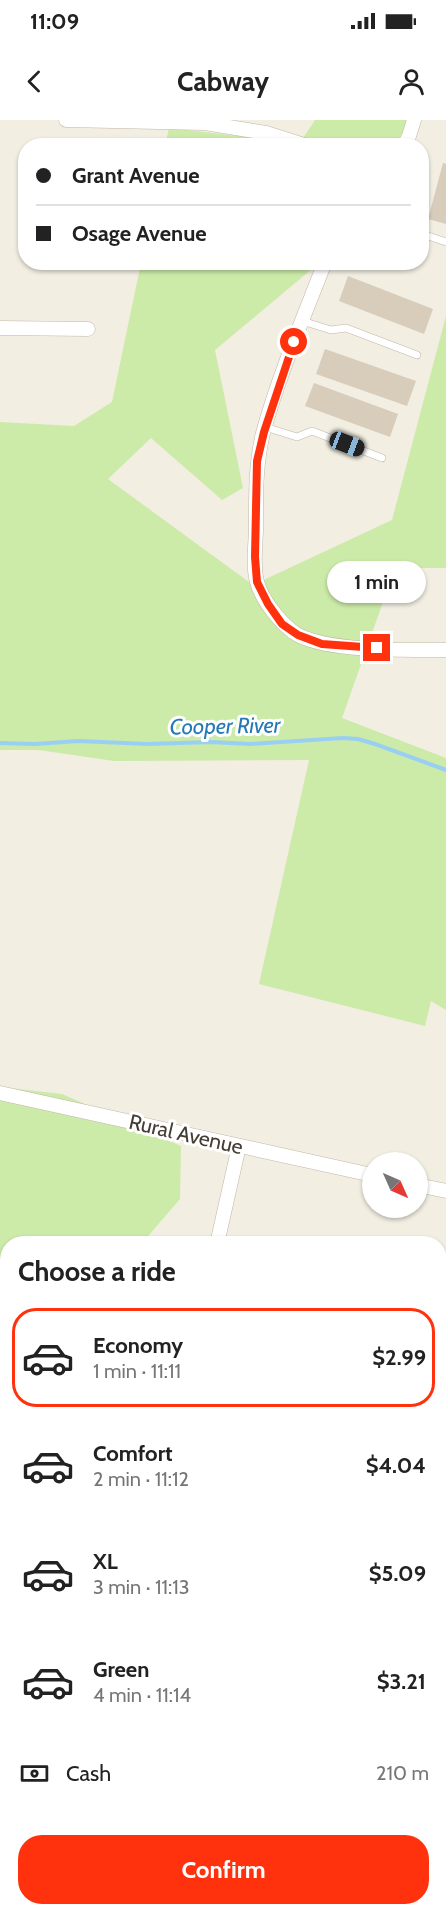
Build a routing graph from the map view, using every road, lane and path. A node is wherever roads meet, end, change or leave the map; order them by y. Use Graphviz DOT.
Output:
graph roads {
  1 [pos="66,120"];
  2 [pos="414,120"];
  3 [pos="206,121"];
  4 [pos="282,138"];
  5 [pos="408,138"];
  6 [pos="429,236"];
  7 [pos="446,242"];
  8 [pos="322,270"];
  9 [pos="302,321"];
  10 [pos="0,328"];
  11 [pos="88,329"];
  12 [pos="417,356"];
  13 [pos="266,427"];
  14 [pos="382,458"];
  15 [pos="446,650"];
  16 [pos="0,1093"];
  17 [pos="239,1146"];
  18 [pos="362,1173"];
  19 [pos="428,1187"];
  20 [pos="446,1191"];
  21 [pos="219,1236"];
  1 -- 3 [label="street"];
  2 -- 5 [label="street"];
  3 -- 4 [label="street"];
  6 -- 7 [label="lane"];
  8 -- 9 [label="street"];
  9 -- 12 [label="lane"];
  9 -- 13 [label="street"];
  10 -- 11 [label="street"];
  13 -- 14 [label="lane"];
  13 -- 15 [label="street"];
  16 -- 17 [label="street, Rural Avenue"];
  17 -- 18 [label="street, Rural Avenue"];
  17 -- 21 [label="street"];
  19 -- 20 [label="street"];
}
